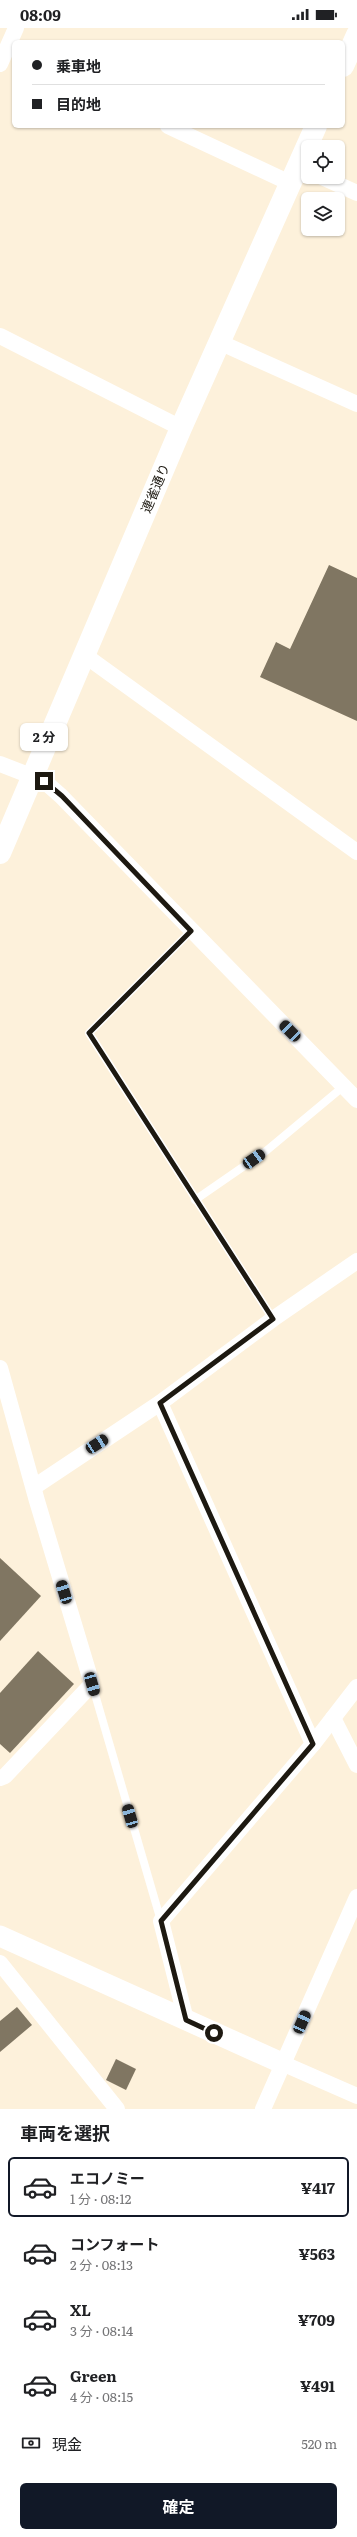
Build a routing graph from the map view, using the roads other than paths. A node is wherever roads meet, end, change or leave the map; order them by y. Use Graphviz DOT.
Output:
graph roads {
  1 [pos="16,28"];
  2 [pos="12,40"];
  3 [pos="12,40"];
  4 [pos="356,41"];
  5 [pos="7,56"];
  6 [pos="345,62"];
  7 [pos="174,128"];
  8 [pos="315,128"];
  9 [pos="299,173"];
  10 [pos="337,184"];
  11 [pos="357,193"];
  12 [pos="0,336"];
  13 [pos="219,342"];
  14 [pos="357,404"];
  15 [pos="181,428"];
  16 [pos="83,654"];
  17 [pos="0,764"];
  18 [pos="31,777"];
  19 [pos="2,842"];
  20 [pos="357,852"];
  21 [pos="191,931"];
  22 [pos="344,1086"];
  23 [pos="357,1100"];
  24 [pos="195,1200"];
  25 [pos="357,1261"];
  26 [pos="273,1319"];
  27 [pos="0,1368"];
  28 [pos="4,1400"];
  29 [pos="160,1403"];
  30 [pos="34,1486"];
  31 [pos="92,1684"];
  32 [pos="357,1687"];
  33 [pos="333,1718"];
  34 [pos="313,1744"];
  35 [pos="357,1764"];
  36 [pos="0,1778"];
  37 [pos="357,1897"];
  38 [pos="161,1921"];
  39 [pos="0,1936"];
  40 [pos="0,1964"];
  41 [pos="186,2020"];
  42 [pos="284,2064"];
  43 [pos="357,2096"];
  44 [pos="116,2109"];
  45 [pos="263,2109"];
  1 -- 3 [label="street"];
  2 -- 5 [label="street"];
  4 -- 6 [label="main road"];
  7 -- 9 [label="street"];
  8 -- 9 [label="main road, 連雀通り"];
  9 -- 13 [label="main road, 連雀通り"];
  10 -- 11 [label="street"];
  12 -- 15 [label="street"];
  13 -- 14 [label="street"];
  13 -- 15 [label="main road, 連雀通り"];
  15 -- 16 [label="main road, 連雀通り"];
  16 -- 18 [label="main road, 連雀通り"];
  16 -- 20 [label="street"];
  17 -- 18 [label="street"];
  18 -- 19 [label="main road, 連雀通り"];
  18 -- 21 [label="street"];
  21 -- 22 [label="street"];
  21 -- 24 [label="lane"];
  22 -- 23 [label="street"];
  22 -- 24 [label="lane"];
  24 -- 26 [label="lane"];
  25 -- 26 [label="street"];
  26 -- 29 [label="street"];
  27 -- 28 [label="street"];
  28 -- 30 [label="street"];
  29 -- 30 [label="street"];
  29 -- 34 [label="street"];
  30 -- 31 [label="street"];
  31 -- 36 [label="street"];
  31 -- 38 [label="lane"];
  32 -- 33 [label="street"];
  33 -- 34 [label="street"];
  33 -- 35 [label="street"];
  34 -- 38 [label="street"];
  37 -- 42 [label="street"];
  38 -- 41 [label="street"];
  39 -- 41 [label="street"];
  40 -- 44 [label="street"];
  41 -- 42 [label="street"];
  42 -- 43 [label="street"];
  42 -- 45 [label="street"];
}
